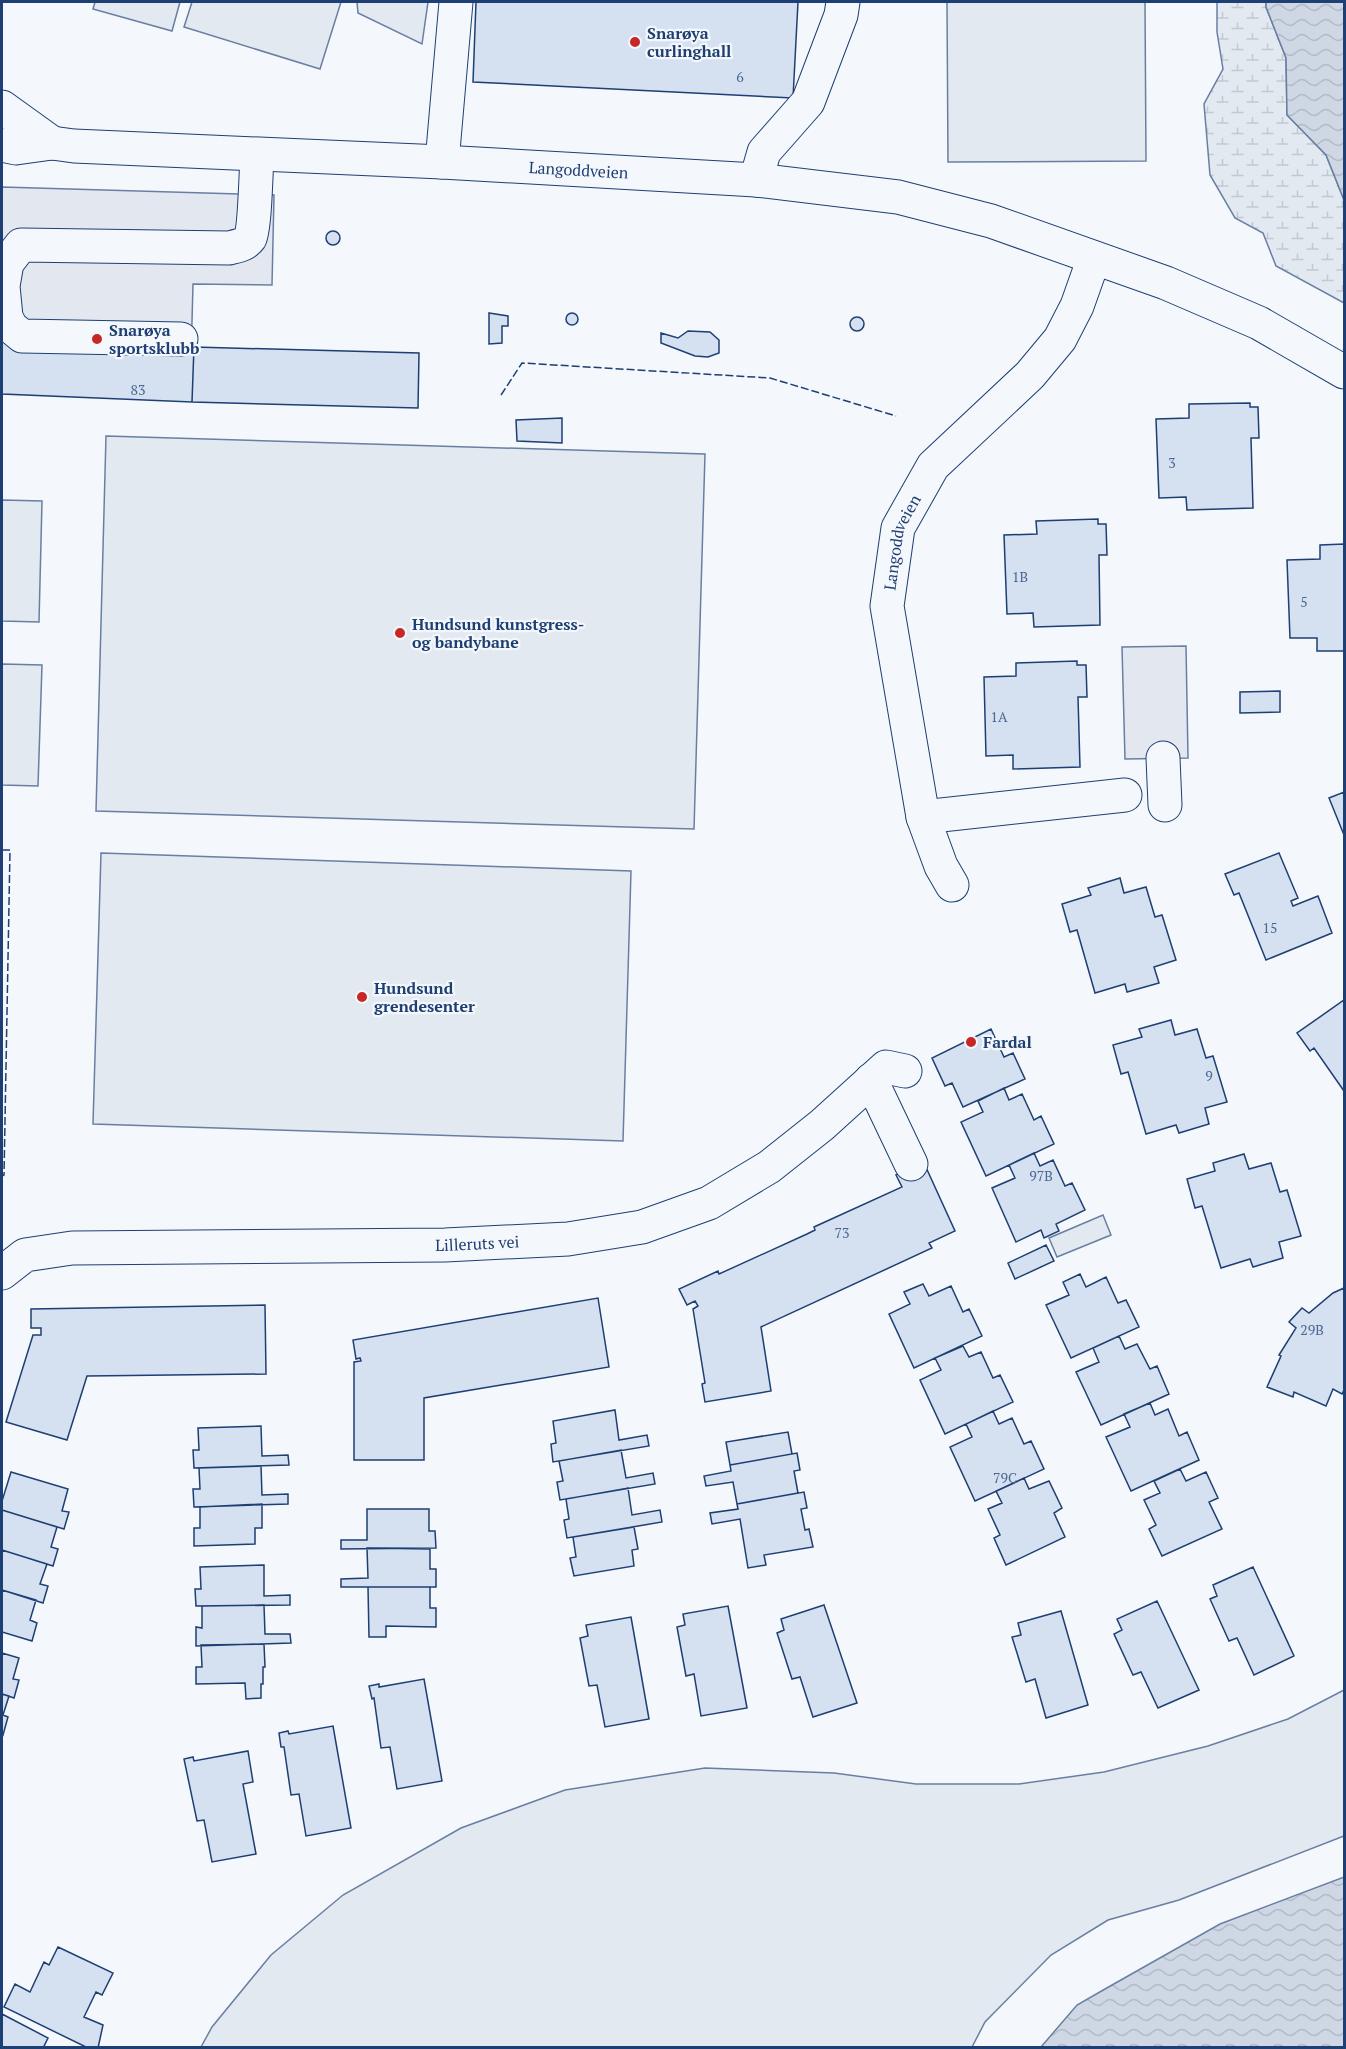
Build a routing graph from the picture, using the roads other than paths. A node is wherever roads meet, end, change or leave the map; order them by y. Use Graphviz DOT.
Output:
graph roads {
  1 [pos="456,2"];
  2 [pos="843,2"];
  3 [pos="2,107"];
  4 [pos="52,143"];
  5 [pos="2,145"];
  6 [pos="257,156"];
  7 [pos="442,162"];
  8 [pos="756,180"];
  9 [pos="1094,258"];
  10 [pos="181,339"];
  11 [pos="1344,372"];
  12 [pos="1163,758"];
  13 [pos="1125,795"];
  14 [pos="1165,805"];
  15 [pos="923,817"];
  16 [pos="952,885"];
  17 [pos="905,1071"];
  18 [pos="871,1080"];
  19 [pos="911,1164"];
  20 [pos="2,1273"];
  1 -- 7 [label="street"];
  2 -- 8 [label="street"];
  3 -- 4 [label="street, Langoddveien"];
  4 -- 5 [label="street, Langoddveien"];
  4 -- 6 [label="street, Langoddveien"];
  6 -- 7 [label="street, Langoddveien"];
  6 -- 10 [label="street"];
  7 -- 8 [label="street, Langoddveien"];
  8 -- 9 [label="street, Langoddveien"];
  9 -- 11 [label="street, Langoddveien"];
  9 -- 15 [label="street, Langoddveien"];
  12 -- 14 [label="street"];
  13 -- 15 [label="street"];
  15 -- 16 [label="street, Langoddveien"];
  17 -- 18 [label="street, Lilleruts vei"];
  18 -- 19 [label="street"];
  18 -- 20 [label="street, Lilleruts vei"];
}
